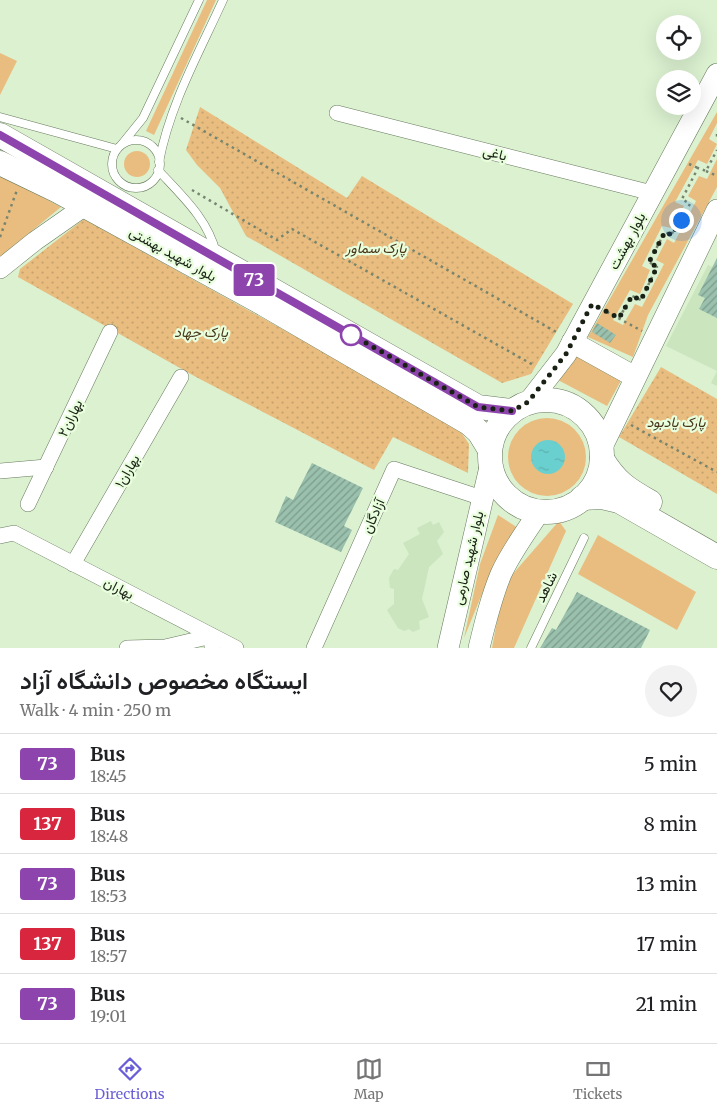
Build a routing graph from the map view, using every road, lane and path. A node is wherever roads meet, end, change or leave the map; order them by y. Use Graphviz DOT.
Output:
graph roads {
  1 [pos="199,0"];
  2 [pos="223,0"];
  3 [pos="717,74"];
  4 [pos="172,113"];
  5 [pos="337,113"];
  6 [pos="0,117"];
  7 [pos="0,135"];
  8 [pos="119,147"];
  9 [pos="717,150"];
  10 [pos="0,163"];
  11 [pos="159,166"];
  12 [pos="706,171"];
  13 [pos="22,174"];
  14 [pos="717,176"];
  15 [pos="184,185"];
  16 [pos="652,193"];
  17 [pos="85,206"];
  18 [pos="714,220"];
  19 [pos="0,237"];
  20 [pos="218,260"];
  21 [pos="0,269"];
  22 [pos="592,304"];
  23 [pos="619,318"];
  24 [pos="110,332"];
  25 [pos="654,338"];
  26 [pos="572,342"];
  27 [pos="550,375"];
  28 [pos="635,376"];
  29 [pos="181,377"];
  30 [pos="520,407"];
  31 [pos="615,416"];
  32 [pos="602,454"];
  33 [pos="490,459"];
  34 [pos="46,467"];
  35 [pos="0,470"];
  36 [pos="717,472"];
  37 [pos="482,498"];
  38 [pos="582,498"];
  39 [pos="28,504"];
  40 [pos="539,512"];
  41 [pos="0,536"];
  42 [pos="584,538"];
  43 [pos="717,540"];
  44 [pos="717,557"];
  45 [pos="73,564"];
  46 [pos="212,642"];
  47 [pos="126,648"];
  48 [pos="236,648"];
  49 [pos="314,648"];
  50 [pos="448,648"];
  51 [pos="479,648"];
  52 [pos="531,648"];
  1 -- 8 [label="lane"];
  2 -- 4 [label="lane"];
  3 -- 16 [label="main road, بلوار بهشت"];
  4 -- 11 [label="lane"];
  4 -- 26 [label="path"];
  5 -- 16 [label="street, باغی"];
  6 -- 8 [label="lane"];
  7 -- 20 [label="main road, بلوار شهید بهشتی"];
  8 -- 11 [label="lane"];
  8 -- 11 [label="lane"];
  9 -- 12 [label="path"];
  10 -- 13 [label="main road, بلوار شهید بهشتی"];
  11 -- 20 [label="lane"];
  12 -- 14 [label="path"];
  12 -- 23 [label="path"];
  13 -- 17 [label="main road, بلوار شهید بهشتی"];
  13 -- 19 [label="path"];
  15 -- 27 [label="path"];
  16 -- 22 [label="main road, بلوار بهشت"];
  17 -- 21 [label="street"];
  17 -- 33 [label="main road, بلوار شهید بهشتی"];
  18 -- 25 [label="main road"];
  20 -- 30 [label="main road, بلوار شهید بهشتی"];
  22 -- 23 [label="path"];
  22 -- 26 [label="main road, بلوار بهشت"];
  23 -- 25 [label="path"];
  24 -- 34 [label="street, بهاران۲"];
  25 -- 28 [label="main road"];
  26 -- 27 [label="main road, بلوار بهشت"];
  26 -- 28 [label="main road"];
  27 -- 30 [label="main road, بلوار بهشت"];
  28 -- 31 [label="main road"];
  29 -- 45 [label="street, بهاران۱"];
  30 -- 32 [label="main road"];
  30 -- 33 [label="main road"];
  31 -- 32 [label="main road"];
  31 -- 36 [label="path"];
  32 -- 38 [label="main road"];
  32 -- 43 [label="main road"];
  33 -- 37 [label="main road, بلوار شهید صارمی"];
  33 -- 40 [label="main road"];
  34 -- 35 [label="street"];
  34 -- 39 [label="street, بهاران۲"];
  37 -- 49 [label="street, آزادگان"];
  37 -- 50 [label="main road, بلوار شهید صارمی"];
  38 -- 40 [label="main road"];
  38 -- 44 [label="main road"];
  40 -- 51 [label="main road"];
  41 -- 45 [label="street, بهاران"];
  42 -- 52 [label="lane, شاهد"];
  45 -- 46 [label="street, بهاران"];
  46 -- 47 [label="street"];
  46 -- 48 [label="street, بهاران"];
}
